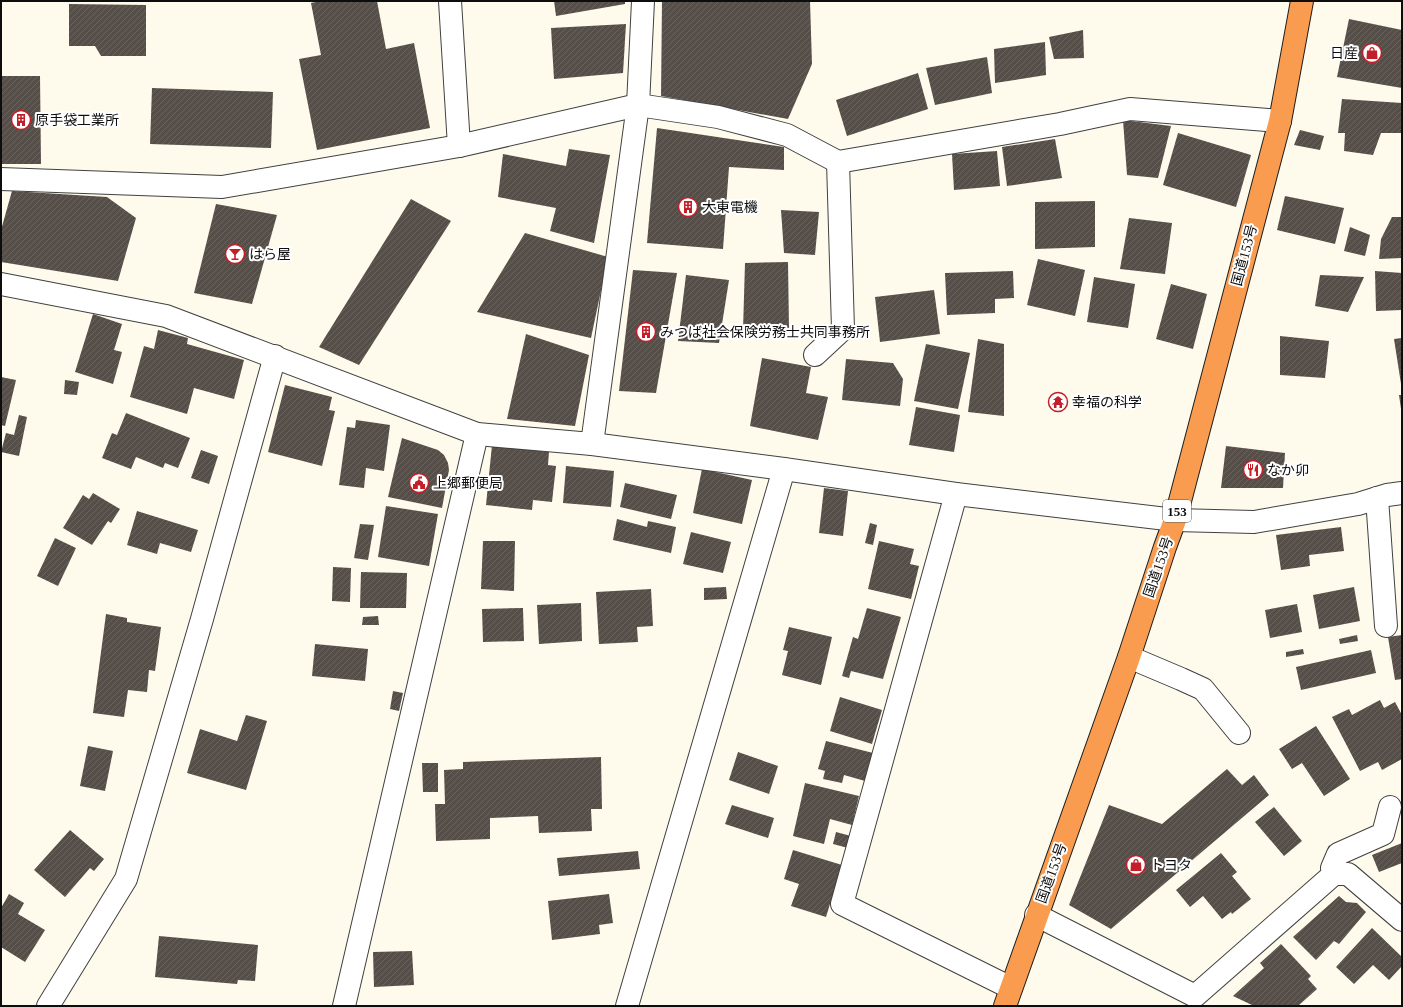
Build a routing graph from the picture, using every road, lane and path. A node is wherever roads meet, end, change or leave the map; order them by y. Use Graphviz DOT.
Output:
graph roads {
  1 [pos="450,1"];
  2 [pos="643,1"];
  3 [pos="1302,1"];
  4 [pos="638,105"];
  5 [pos="1280,121"];
  6 [pos="459,146"];
  7 [pos="838,162"];
  8 [pos="1,179"];
  9 [pos="1,284"];
  10 [pos="275,356"];
  11 [pos="816,356"];
  12 [pos="477,434"];
  13 [pos="592,444"];
  14 [pos="784,469"];
  15 [pos="1402,493"];
  16 [pos="956,494"];
  17 [pos="1378,498"];
  18 [pos="1175,520"];
  19 [pos="1386,626"];
  20 [pos="1129,656"];
  21 [pos="1239,733"];
  22 [pos="1390,807"];
  23 [pos="1334,874"];
  24 [pos="1036,915"];
  25 [pos="1402,920"];
  26 [pos="1008,997"];
  27 [pos="56,1003"];
  28 [pos="344,1006"];
  29 [pos="626,1006"];
  1 -- 6 [label="street"];
  2 -- 4 [label="street"];
  3 -- 5 [label="highway, 国道153号 / 153"];
  4 -- 6 [label="street"];
  4 -- 7 [label="street"];
  4 -- 13 [label="street"];
  5 -- 7 [label="street"];
  5 -- 18 [label="highway, 国道153号 / 153"];
  6 -- 8 [label="street"];
  7 -- 11 [label="street"];
  9 -- 10 [label="street"];
  10 -- 12 [label="street"];
  10 -- 27 [label="street"];
  12 -- 13 [label="street"];
  12 -- 28 [label="street"];
  13 -- 14 [label="street"];
  14 -- 16 [label="street"];
  14 -- 29 [label="street"];
  15 -- 17 [label="street"];
  16 -- 18 [label="street"];
  16 -- 26 [label="street"];
  17 -- 18 [label="street"];
  17 -- 19 [label="street"];
  18 -- 20 [label="highway, 国道153号 / 153"];
  20 -- 21 [label="street"];
  20 -- 24 [label="highway, 国道153号 / 153"];
  22 -- 23 [label="street"];
  23 -- 24 [label="street"];
  23 -- 25 [label="street"];
  24 -- 26 [label="highway, 国道153号 / 153"];
}
